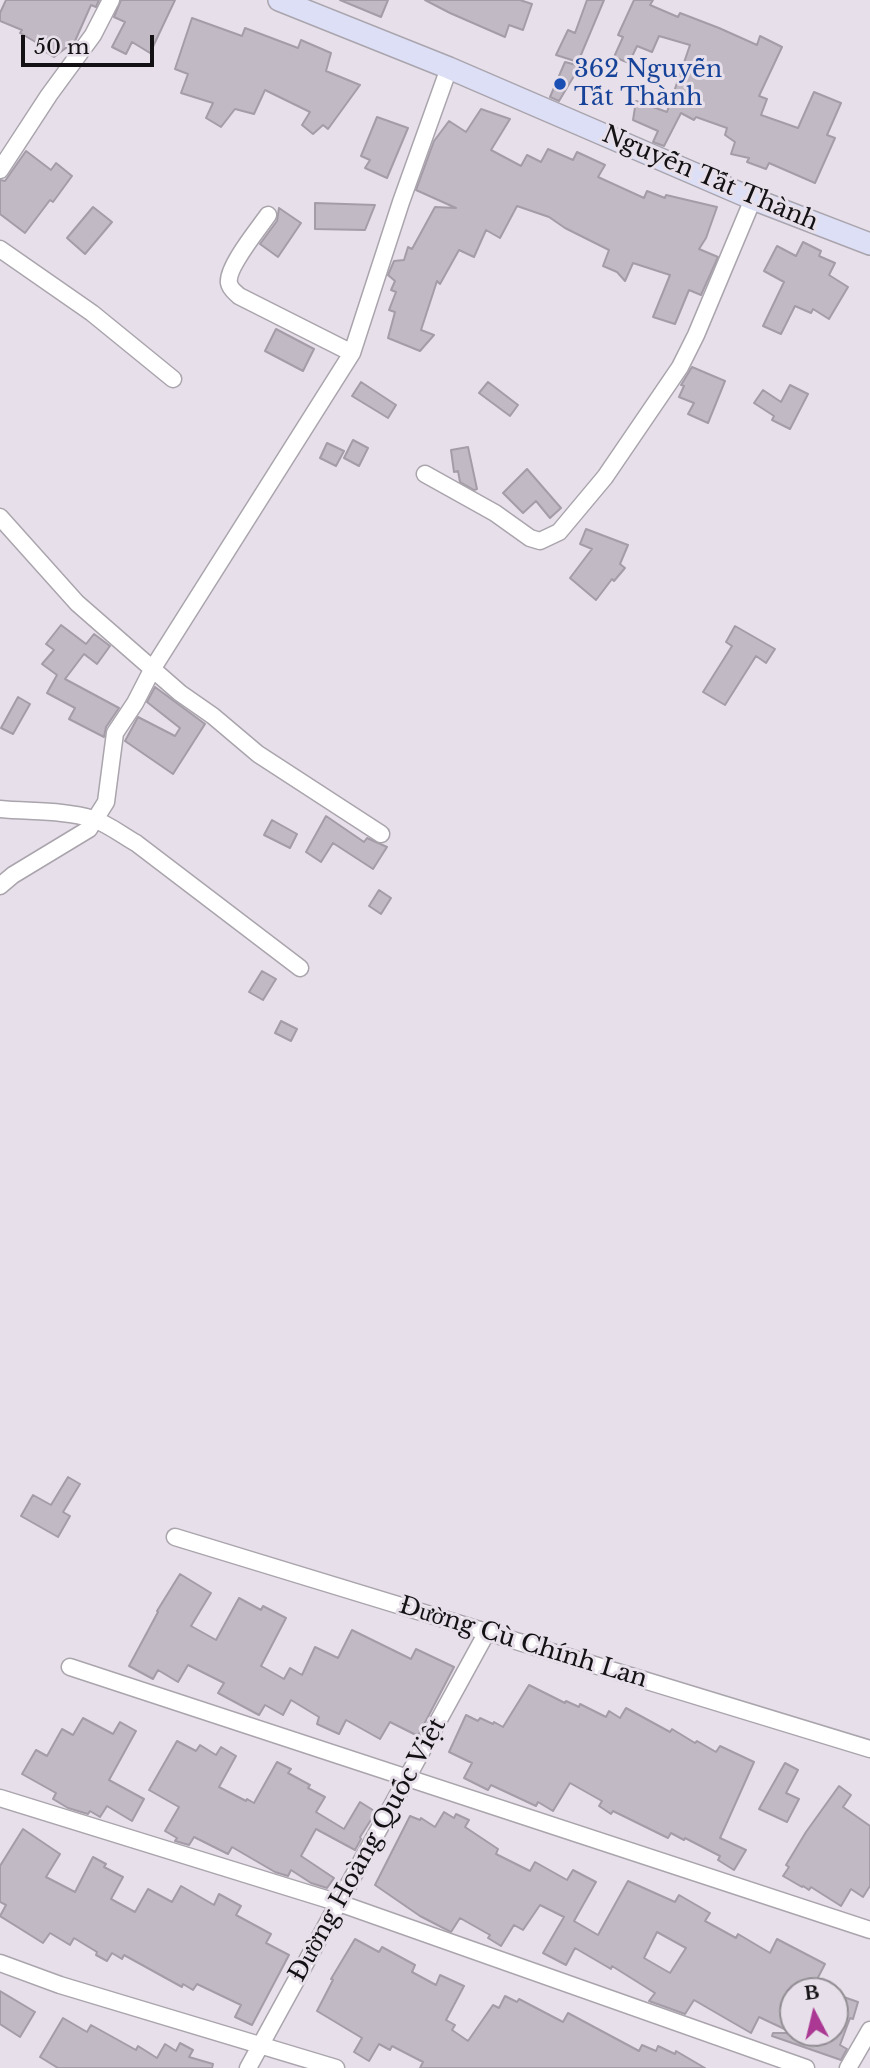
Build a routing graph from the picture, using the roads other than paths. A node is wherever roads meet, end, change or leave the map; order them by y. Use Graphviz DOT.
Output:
graph roads {
  1 [pos="111,0"];
  2 [pos="279,0"];
  3 [pos="449,68"];
  4 [pos="0,170"];
  5 [pos="752,199"];
  6 [pos="268,215"];
  7 [pos="870,244"];
  8 [pos="0,249"];
  9 [pos="352,353"];
  10 [pos="173,379"];
  11 [pos="425,474"];
  12 [pos="0,517"];
  13 [pos="153,668"];
  14 [pos="0,809"];
  15 [pos="94,820"];
  16 [pos="381,834"];
  17 [pos="0,886"];
  18 [pos="300,968"];
  19 [pos="175,1537"];
  20 [pos="488,1632"];
  21 [pos="70,1667"];
  22 [pos="870,1749"];
  23 [pos="408,1778"];
  24 [pos="0,1798"];
  25 [pos="339,1903"];
  26 [pos="870,1930"];
  27 [pos="0,1963"];
  28 [pos="870,2030"];
  29 [pos="261,2045"];
  30 [pos="248,2068"];
  31 [pos="336,2068"];
  32 [pos="806,2068"];
  33 [pos="848,2068"];
  1 -- 4 [label="street"];
  2 -- 3 [label="main road, Nguyễn Tất Thành"];
  3 -- 5 [label="main road, Nguyễn Tất Thành"];
  3 -- 9 [label="street"];
  5 -- 7 [label="main road, Nguyễn Tất Thành"];
  5 -- 11 [label="street"];
  6 -- 9 [label="street"];
  8 -- 10 [label="street"];
  9 -- 13 [label="street"];
  12 -- 13 [label="street"];
  13 -- 15 [label="street"];
  13 -- 16 [label="street"];
  14 -- 15 [label="street"];
  15 -- 17 [label="street"];
  15 -- 18 [label="street"];
  19 -- 20 [label="street, Đường Cù Chính Lan"];
  20 -- 22 [label="street, Đường Cù Chính Lan"];
  20 -- 23 [label="street, Đường Hoàng Quốc Việt"];
  21 -- 23 [label="street"];
  23 -- 25 [label="street, Đường Hoàng Quốc Việt"];
  23 -- 26 [label="street"];
  24 -- 25 [label="street"];
  25 -- 29 [label="street, Đường Hoàng Quốc Việt"];
  25 -- 32 [label="street"];
  27 -- 29 [label="street"];
  28 -- 33 [label="street"];
  29 -- 30 [label="street, Đường Hoàng Quốc Việt"];
  29 -- 31 [label="street"];
}
